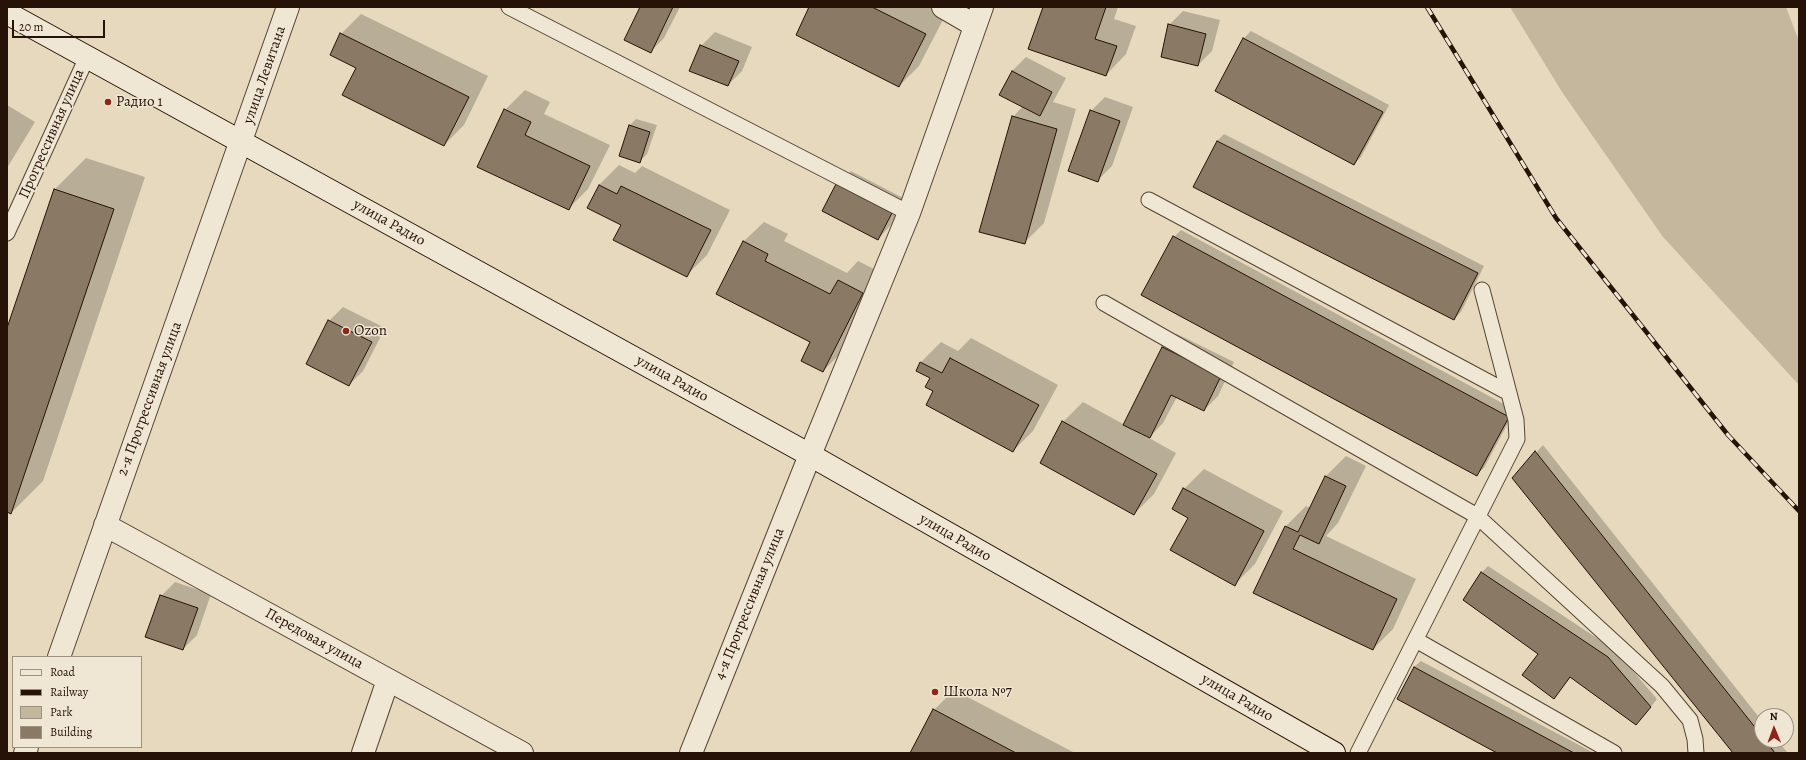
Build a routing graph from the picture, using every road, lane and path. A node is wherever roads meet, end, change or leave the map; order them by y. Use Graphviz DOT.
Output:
graph roads {
  1 [pos="288,7"];
  2 [pos="509,7"];
  3 [pos="943,7"];
  4 [pos="7,13"];
  5 [pos="978,16"];
  6 [pos="87,57"];
  7 [pos="242,142"];
  8 [pos="1148,200"];
  9 [pos="909,213"];
  10 [pos="7,233"];
  11 [pos="1482,290"];
  12 [pos="1104,303"];
  13 [pos="1509,393"];
  14 [pos="810,455"];
  15 [pos="1477,516"];
  16 [pos="105,525"];
  17 [pos="1416,640"];
  18 [pos="59,656"];
  19 [pos="388,680"];
  20 [pos="363,753"];
  21 [pos="522,753"];
  22 [pos="691,753"];
  23 [pos="1334,753"];
  24 [pos="1358,753"];
  25 [pos="1614,753"];
  26 [pos="1696,753"];
  1 -- 7 [label="street, улица Левитана"];
  2 -- 9 [label="lane"];
  3 -- 5 [label="street"];
  4 -- 6 [label="street, улица Радио"];
  5 -- 9 [label="street, 4-я Прогрессивная улица"];
  6 -- 7 [label="street, улица Радио"];
  6 -- 10 [label="lane, Прогрессивная улица"];
  7 -- 14 [label="street, улица Радио"];
  7 -- 16 [label="street, 2-я Прогрессивная улица"];
  8 -- 13 [label="lane"];
  9 -- 14 [label="street, 4-я Прогрессивная улица"];
  11 -- 13 [label="lane"];
  12 -- 15 [label="lane"];
  13 -- 15 [label="lane"];
  14 -- 22 [label="street, 4-я Прогрессивная улица"];
  14 -- 23 [label="street, улица Радио"];
  15 -- 17 [label="lane"];
  15 -- 26 [label="lane"];
  16 -- 18 [label="street, 2-я Прогрессивная улица"];
  16 -- 19 [label="street, Передовая улица"];
  17 -- 24 [label="lane"];
  17 -- 25 [label="lane"];
  19 -- 20 [label="street"];
  19 -- 21 [label="street, Передовая улица"];
}
